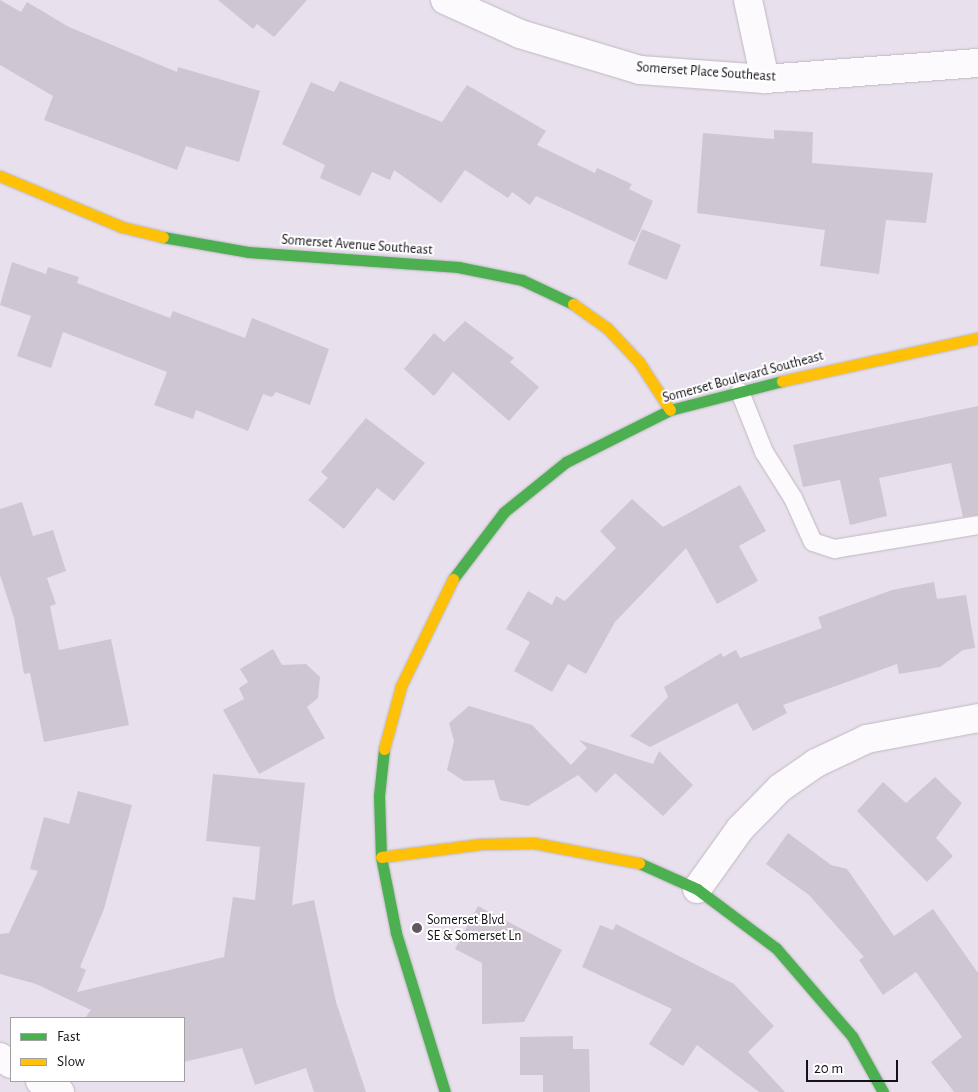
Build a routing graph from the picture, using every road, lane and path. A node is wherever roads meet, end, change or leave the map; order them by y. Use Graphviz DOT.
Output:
graph roads {
  1 [pos="445,0"];
  2 [pos="748,0"];
  3 [pos="978,64"];
  4 [pos="765,79"];
  5 [pos="0,176"];
  6 [pos="978,338"];
  7 [pos="740,392"];
  8 [pos="670,410"];
  9 [pos="978,525"];
  10 [pos="978,718"];
  11 [pos="380,857"];
  12 [pos="697,889"];
  13 [pos="42,1082"];
  14 [pos="60,1092"];
  15 [pos="445,1092"];
  16 [pos="884,1092"];
  1 -- 4 [label="street, Somerset Place Southeast"];
  2 -- 4 [label="street"];
  3 -- 4 [label="street, Somerset Place Southeast"];
  5 -- 8 [label="street, Somerset Avenue Southeast"];
  6 -- 7 [label="street, Somerset Boulevard Southeast"];
  7 -- 8 [label="street, Somerset Boulevard Southeast"];
  7 -- 9 [label="lane"];
  8 -- 11 [label="street, Somerset Boulevard Southeast"];
  10 -- 12 [label="street"];
  11 -- 12 [label="street"];
  11 -- 15 [label="street, Somerset Boulevard Southeast"];
  12 -- 16 [label="street"];
  13 -- 14 [label="street"];
}
